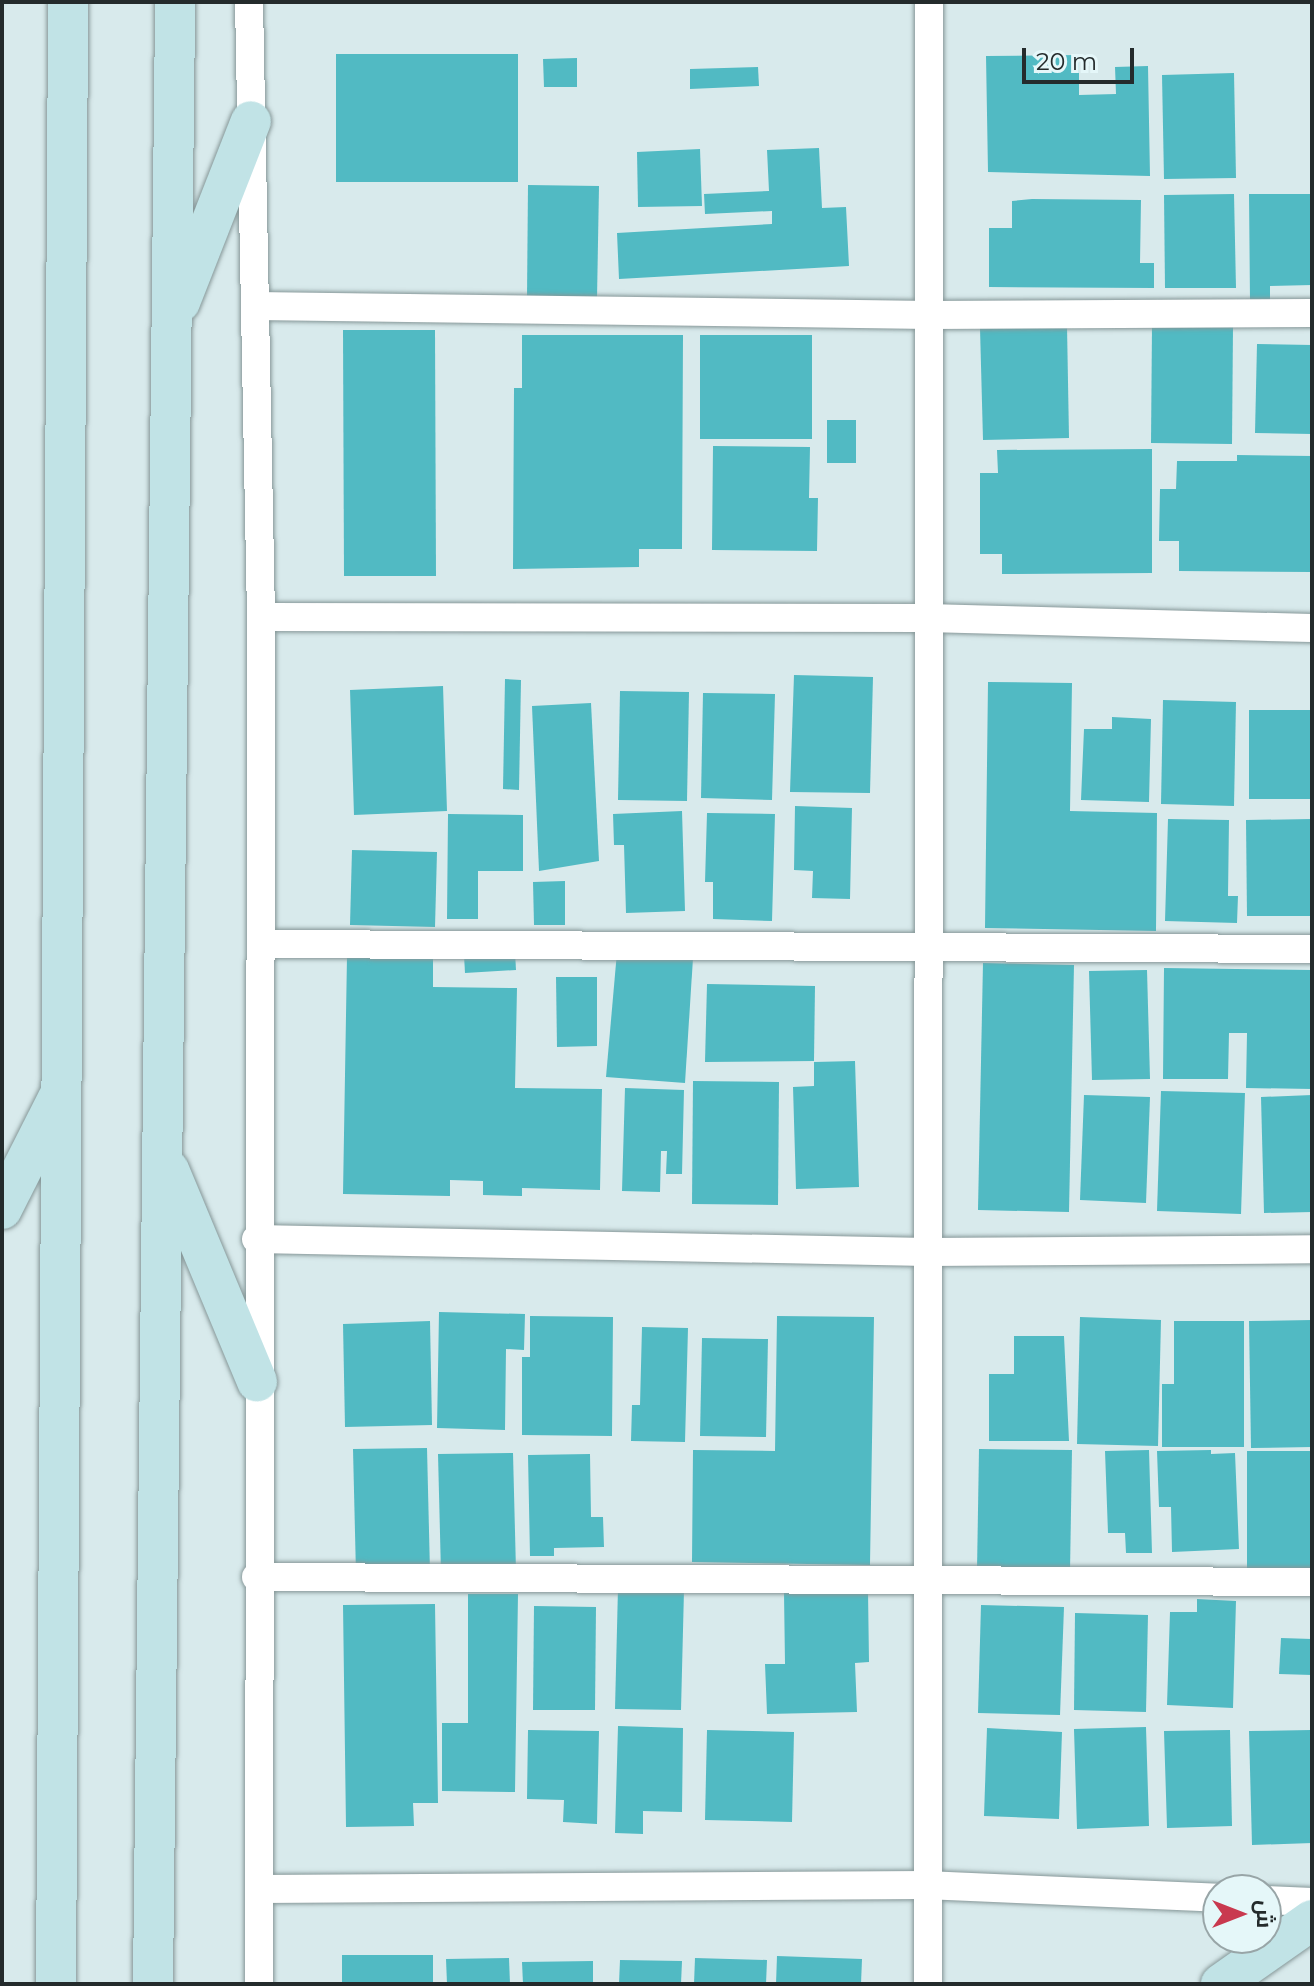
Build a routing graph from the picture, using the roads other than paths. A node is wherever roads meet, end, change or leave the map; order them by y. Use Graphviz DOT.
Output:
graph roads {
  1 [pos="175,2"];
  2 [pos="249,2"];
  3 [pos="929,2"];
  4 [pos="67,4"];
  5 [pos="251,121"];
  6 [pos="255,306"];
  7 [pos="1312,313"];
  8 [pos="930,315"];
  9 [pos="171,324"];
  10 [pos="261,617"];
  11 [pos="927,618"];
  12 [pos="1312,628"];
  13 [pos="261,944"];
  14 [pos="930,947"];
  15 [pos="1312,949"];
  16 [pos="61,1091"];
  17 [pos="162,1154"];
  18 [pos="2,1209"];
  19 [pos="256,1239"];
  20 [pos="1312,1249"];
  21 [pos="927,1252"];
  22 [pos="257,1381"];
  23 [pos="256,1577"];
  24 [pos="924,1580"];
  25 [pos="1312,1582"];
  26 [pos="925,1885"];
  27 [pos="259,1889"];
  28 [pos="1202,1897"];
  29 [pos="1282,1901"];
  30 [pos="1312,1902"];
  31 [pos="1312,1920"];
  32 [pos="56,1984"];
  33 [pos="153,1984"];
  34 [pos="259,1984"];
  35 [pos="928,1984"];
  36 [pos="1221,1984"];
  1 -- 9 [label="street"];
  2 -- 5 [label="street"];
  3 -- 8 [label="street"];
  4 -- 16 [label="street"];
  5 -- 6 [label="street"];
  5 -- 9 [label="street"];
  6 -- 8 [label="street"];
  6 -- 10 [label="street"];
  7 -- 8 [label="street"];
  8 -- 11 [label="street"];
  9 -- 17 [label="street"];
  10 -- 11 [label="street"];
  10 -- 13 [label="street"];
  11 -- 12 [label="street"];
  11 -- 14 [label="street"];
  13 -- 14 [label="street"];
  13 -- 19 [label="street"];
  14 -- 15 [label="street"];
  14 -- 21 [label="street"];
  16 -- 18 [label="street"];
  16 -- 32 [label="street"];
  17 -- 22 [label="street"];
  17 -- 33 [label="street"];
  19 -- 21 [label="street"];
  19 -- 22 [label="street"];
  20 -- 21 [label="street"];
  21 -- 24 [label="street"];
  22 -- 23 [label="street"];
  23 -- 24 [label="street"];
  23 -- 27 [label="street"];
  24 -- 25 [label="street"];
  24 -- 26 [label="street"];
  26 -- 27 [label="street"];
  26 -- 28 [label="street"];
  26 -- 35 [label="street"];
  27 -- 34 [label="street"];
  29 -- 30 [label="street"];
  31 -- 36 [label="street"];
}
